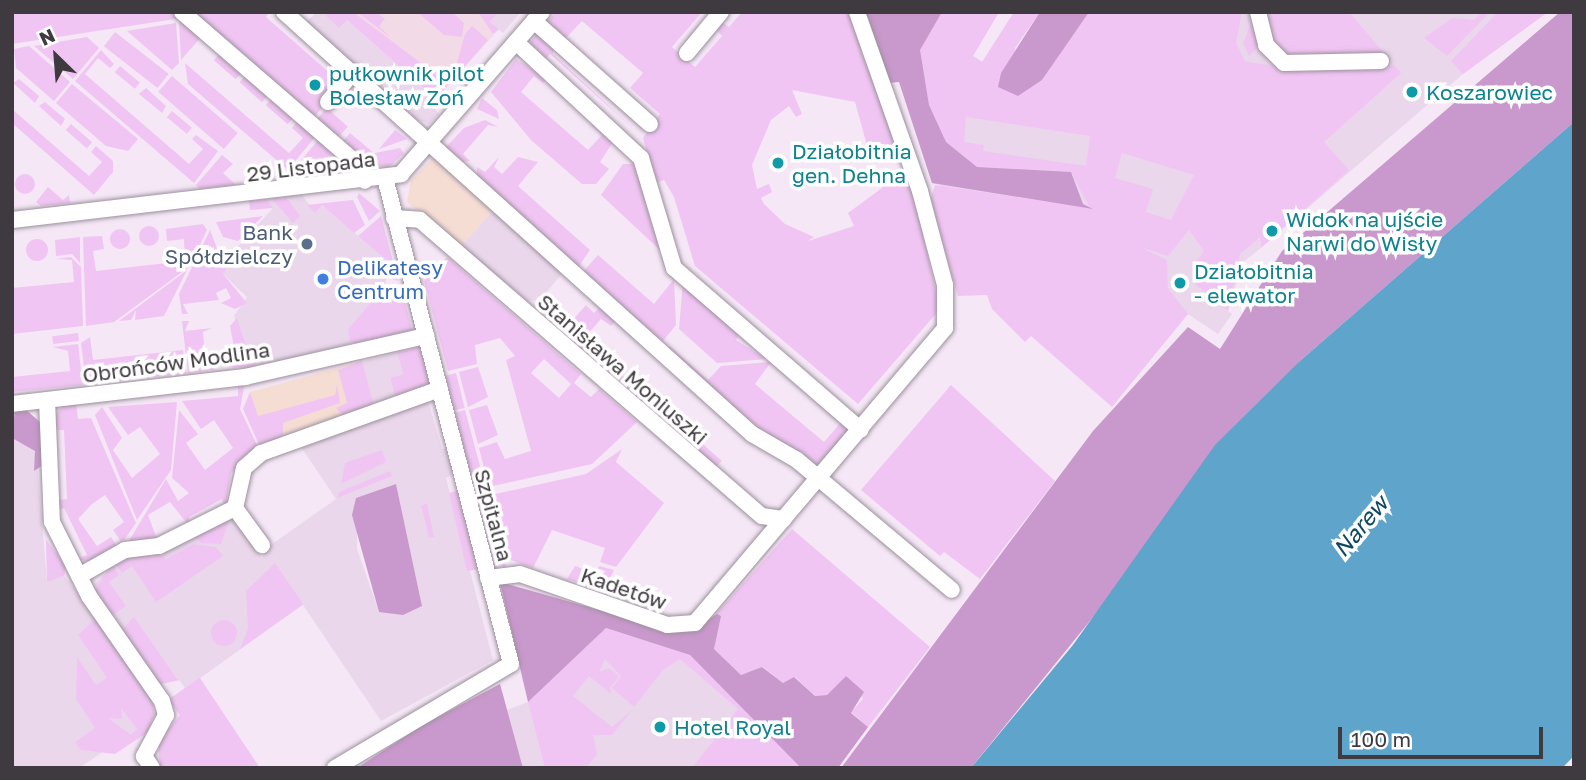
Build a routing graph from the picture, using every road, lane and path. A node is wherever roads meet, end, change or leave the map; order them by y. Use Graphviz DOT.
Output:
graph roads {
  1 [pos="182,12"];
  2 [pos="284,12"];
  3 [pos="721,12"];
  4 [pos="857,12"];
  5 [pos="1258,12"];
  6 [pos="538,17"];
  7 [pos="516,42"];
  8 [pos="687,53"];
  9 [pos="1381,61"];
  10 [pos="354,72"];
  11 [pos="328,102"];
  12 [pos="650,124"];
  13 [pos="430,141"];
  14 [pos="385,178"];
  15 [pos="366,181"];
  16 [pos="394,218"];
  17 [pos="12,220"];
  18 [pos="426,336"];
  19 [pos="440,389"];
  20 [pos="47,400"];
  21 [pos="12,404"];
  22 [pos="860,430"];
  23 [pos="818,478"];
  24 [pos="235,508"];
  25 [pos="784,519"];
  26 [pos="262,545"];
  27 [pos="79,576"];
  28 [pos="488,578"];
  29 [pos="952,590"];
  30 [pos="152,768"];
  31 [pos="335,768"];
  1 -- 15 [label="street"];
  2 -- 10 [label="street"];
  3 -- 8 [label="street"];
  4 -- 22 [label="street"];
  5 -- 9 [label="street"];
  6 -- 7 [label="street, 29 Listopada"];
  6 -- 12 [label="street"];
  7 -- 13 [label="street, 29 Listopada"];
  7 -- 22 [label="street"];
  10 -- 11 [label="street"];
  10 -- 13 [label="street"];
  13 -- 14 [label="street, 29 Listopada"];
  13 -- 23 [label="street"];
  14 -- 15 [label="street, 29 Listopada"];
  14 -- 16 [label="street, Szpitalna"];
  15 -- 17 [label="street, 29 Listopada"];
  16 -- 18 [label="street, Szpitalna"];
  16 -- 25 [label="street, Stanisława Moniuszki"];
  18 -- 19 [label="street, Szpitalna"];
  18 -- 20 [label="street, Obrońców Modlina"];
  19 -- 24 [label="street"];
  19 -- 28 [label="street, Szpitalna"];
  20 -- 21 [label="street, Obrońców Modlina"];
  20 -- 27 [label="street"];
  22 -- 23 [label="street"];
  23 -- 25 [label="street"];
  23 -- 29 [label="street"];
  24 -- 26 [label="street"];
  24 -- 27 [label="street"];
  25 -- 28 [label="street, Kadetów"];
  27 -- 30 [label="street"];
  28 -- 31 [label="street, Szpitalna"];
}
